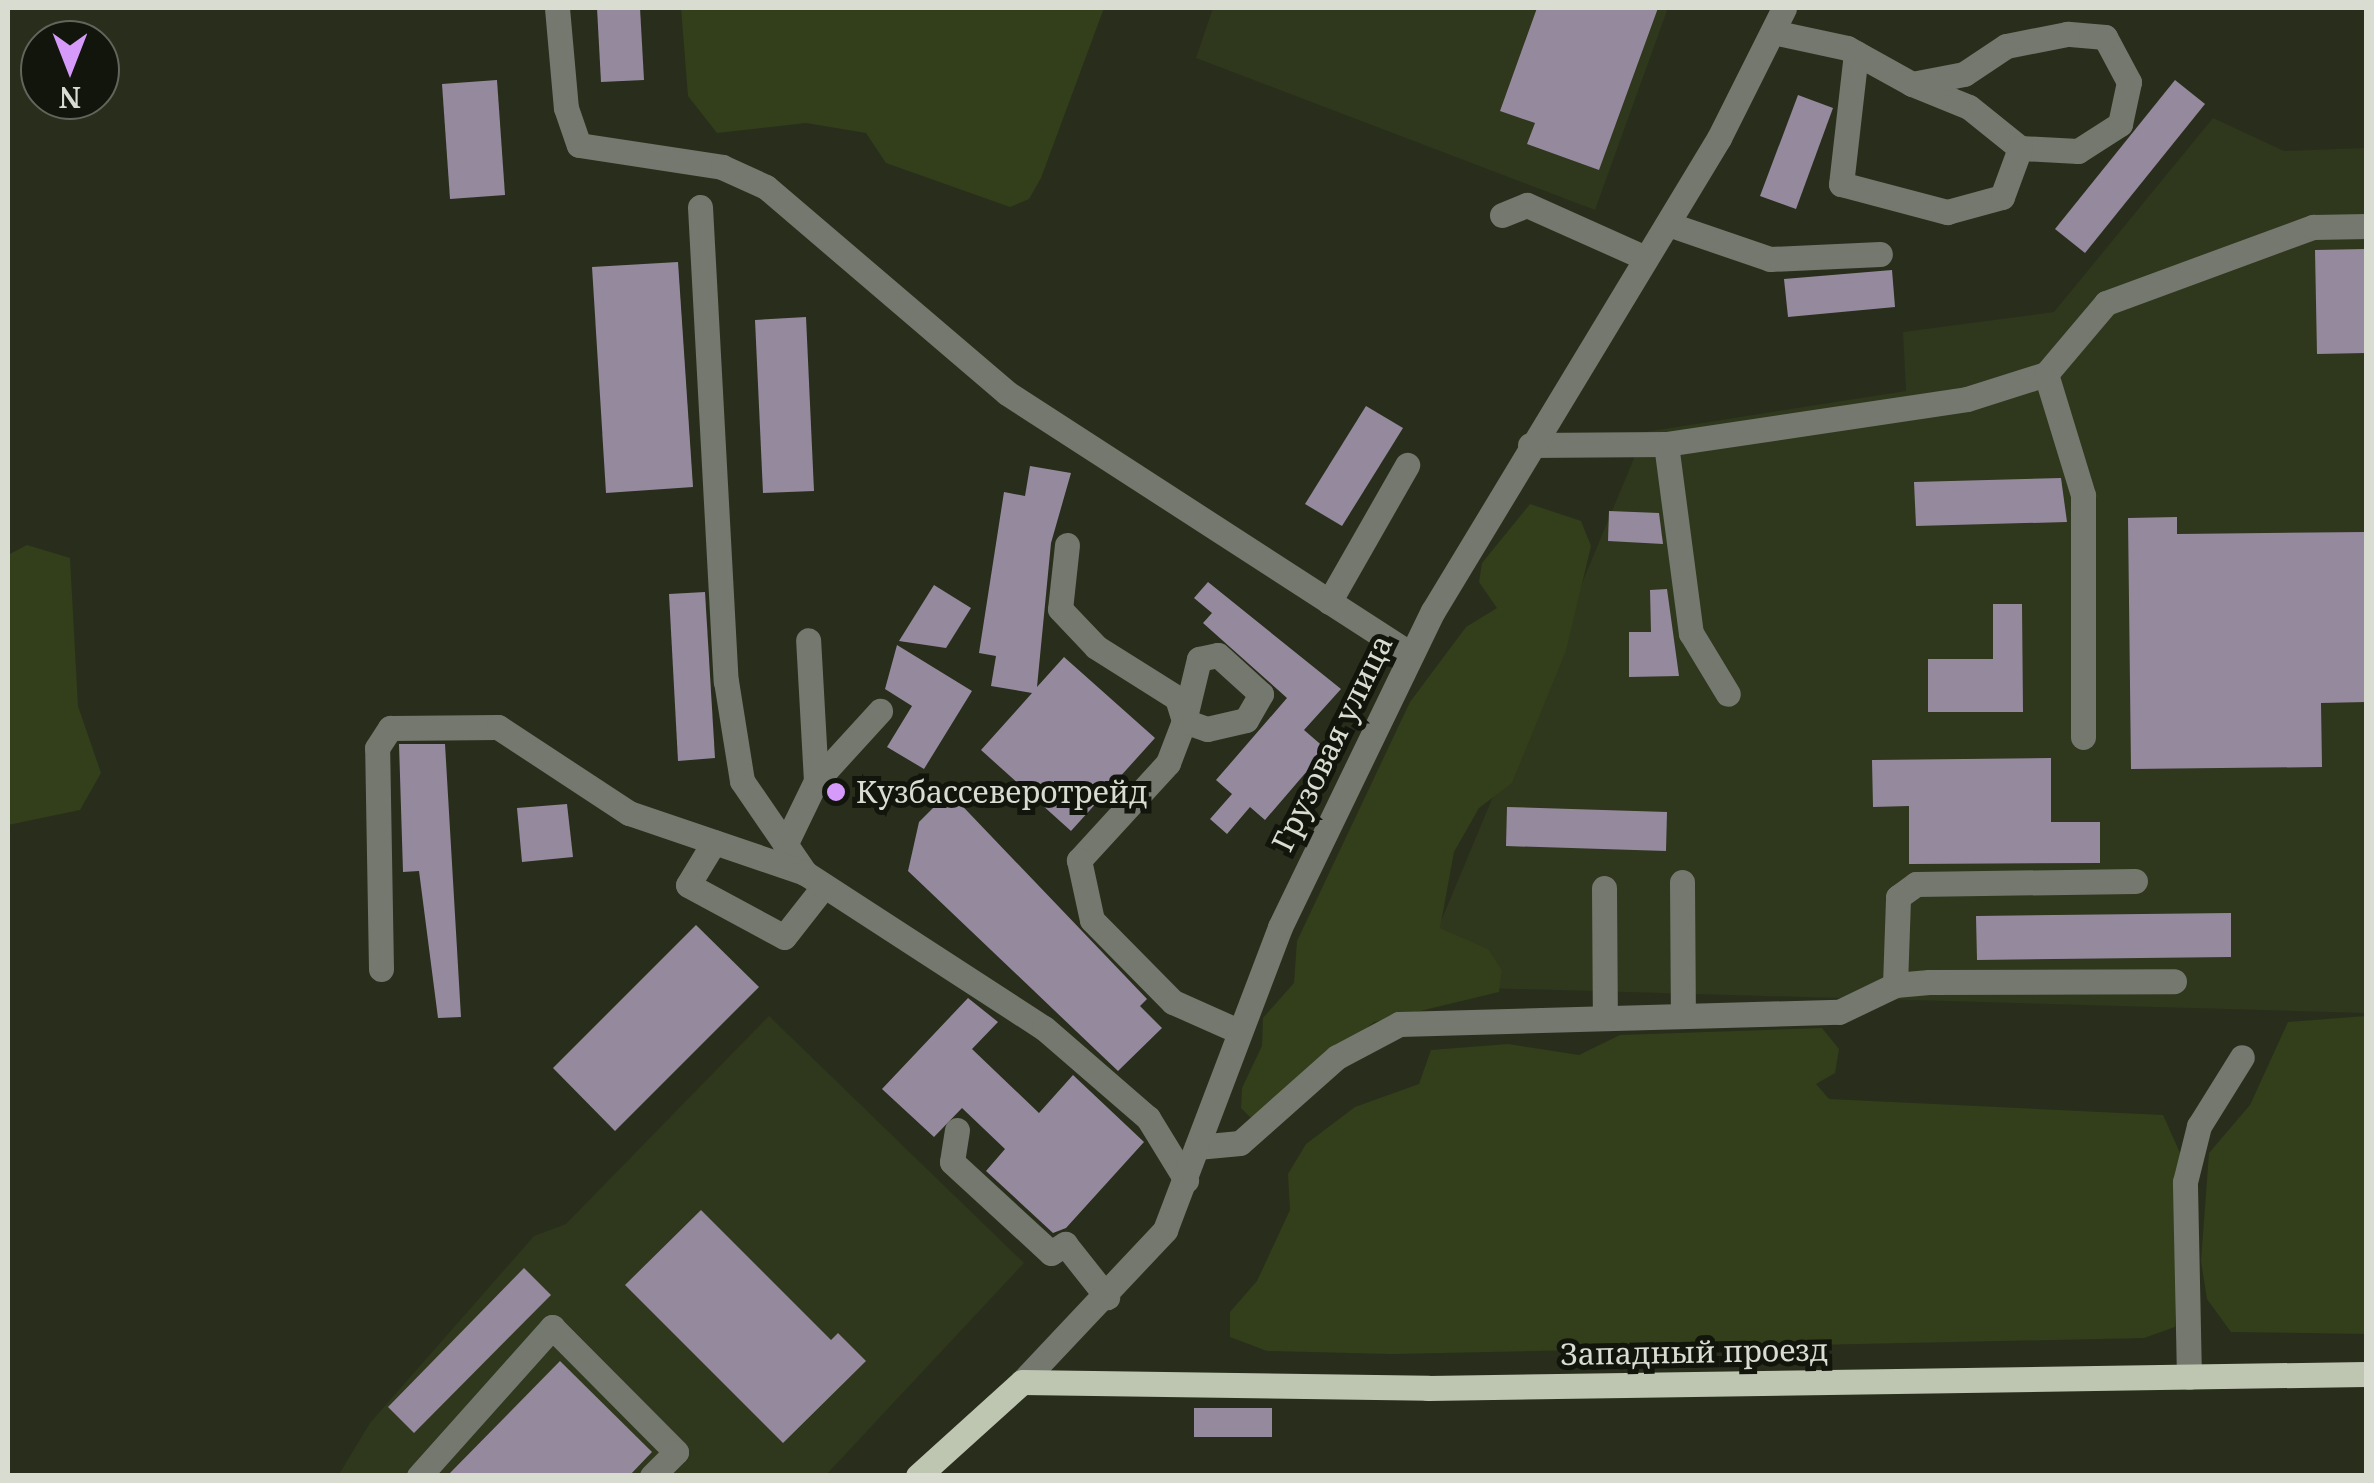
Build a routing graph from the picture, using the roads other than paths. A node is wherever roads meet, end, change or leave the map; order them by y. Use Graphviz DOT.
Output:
graph roads {
  1 [pos="558,8"];
  2 [pos="1784,8"];
  3 [pos="1773,32"];
  4 [pos="1856,53"];
  5 [pos="1912,84"];
  6 [pos="2020,148"];
  7 [pos="700,206"];
  8 [pos="1502,215"];
  9 [pos="1668,224"];
  10 [pos="2366,226"];
  11 [pos="1880,254"];
  12 [pos="1643,257"];
  13 [pos="2046,374"];
  14 [pos="1666,444"];
  15 [pos="1530,445"];
  16 [pos="1407,466"];
  17 [pos="1067,545"];
  18 [pos="1329,602"];
  19 [pos="808,640"];
  20 [pos="1411,654"];
  21 [pos="1728,694"];
  22 [pos="880,711"];
  23 [pos="2083,737"];
  24 [pos="816,781"];
  25 [pos="714,842"];
  26 [pos="786,845"];
  27 [pos="815,880"];
  28 [pos="2135,880"];
  29 [pos="1682,882"];
  30 [pos="1604,888"];
  31 [pos="382,969"];
  32 [pos="2174,981"];
  33 [pos="1895,985"];
  34 [pos="1683,1016"];
  35 [pos="1604,1018"];
  36 [pos="1238,1032"];
  37 [pos="2242,1057"];
  38 [pos="957,1130"];
  39 [pos="1196,1146"];
  40 [pos="1186,1180"];
  41 [pos="1107,1297"];
  42 [pos="2366,1374"];
  43 [pos="2189,1377"];
  44 [pos="1022,1382"];
  45 [pos="419,1476"];
  46 [pos="652,1476"];
  47 [pos="918,1476"];
  1 -- 18 [label="street"];
  2 -- 3 [label="street, Грузовая улица"];
  3 -- 4 [label="street"];
  3 -- 9 [label="street, Грузовая улица"];
  4 -- 5 [label="street"];
  4 -- 6 [label="street"];
  5 -- 6 [label="street"];
  5 -- 6 [label="street"];
  7 -- 26 [label="street"];
  8 -- 12 [label="street"];
  9 -- 11 [label="street"];
  9 -- 12 [label="street, Грузовая улица"];
  10 -- 13 [label="street"];
  12 -- 15 [label="street, Грузовая улица"];
  13 -- 14 [label="street"];
  13 -- 23 [label="street"];
  14 -- 15 [label="street"];
  14 -- 21 [label="street"];
  15 -- 20 [label="street, Грузовая улица"];
  16 -- 18 [label="street"];
  17 -- 36 [label="street"];
  18 -- 20 [label="street"];
  19 -- 24 [label="street"];
  20 -- 36 [label="street, Грузовая улица"];
  22 -- 24 [label="street"];
  24 -- 26 [label="street"];
  25 -- 27 [label="street"];
  25 -- 27 [label="street"];
  25 -- 31 [label="street"];
  26 -- 27 [label="street"];
  27 -- 40 [label="street"];
  28 -- 33 [label="street"];
  29 -- 34 [label="street"];
  30 -- 35 [label="street"];
  32 -- 33 [label="street"];
  33 -- 34 [label="street"];
  34 -- 35 [label="street"];
  35 -- 39 [label="street"];
  36 -- 39 [label="street, Грузовая улица"];
  37 -- 43 [label="street"];
  38 -- 41 [label="street"];
  39 -- 40 [label="street, Грузовая улица"];
  40 -- 41 [label="street, Грузовая улица"];
  41 -- 44 [label="street, Грузовая улица"];
  42 -- 43 [label="main road, Западный проезд"];
  43 -- 44 [label="main road, Западный проезд"];
  44 -- 47 [label="main road, Грузовая улица"];
  45 -- 46 [label="street"];
}
